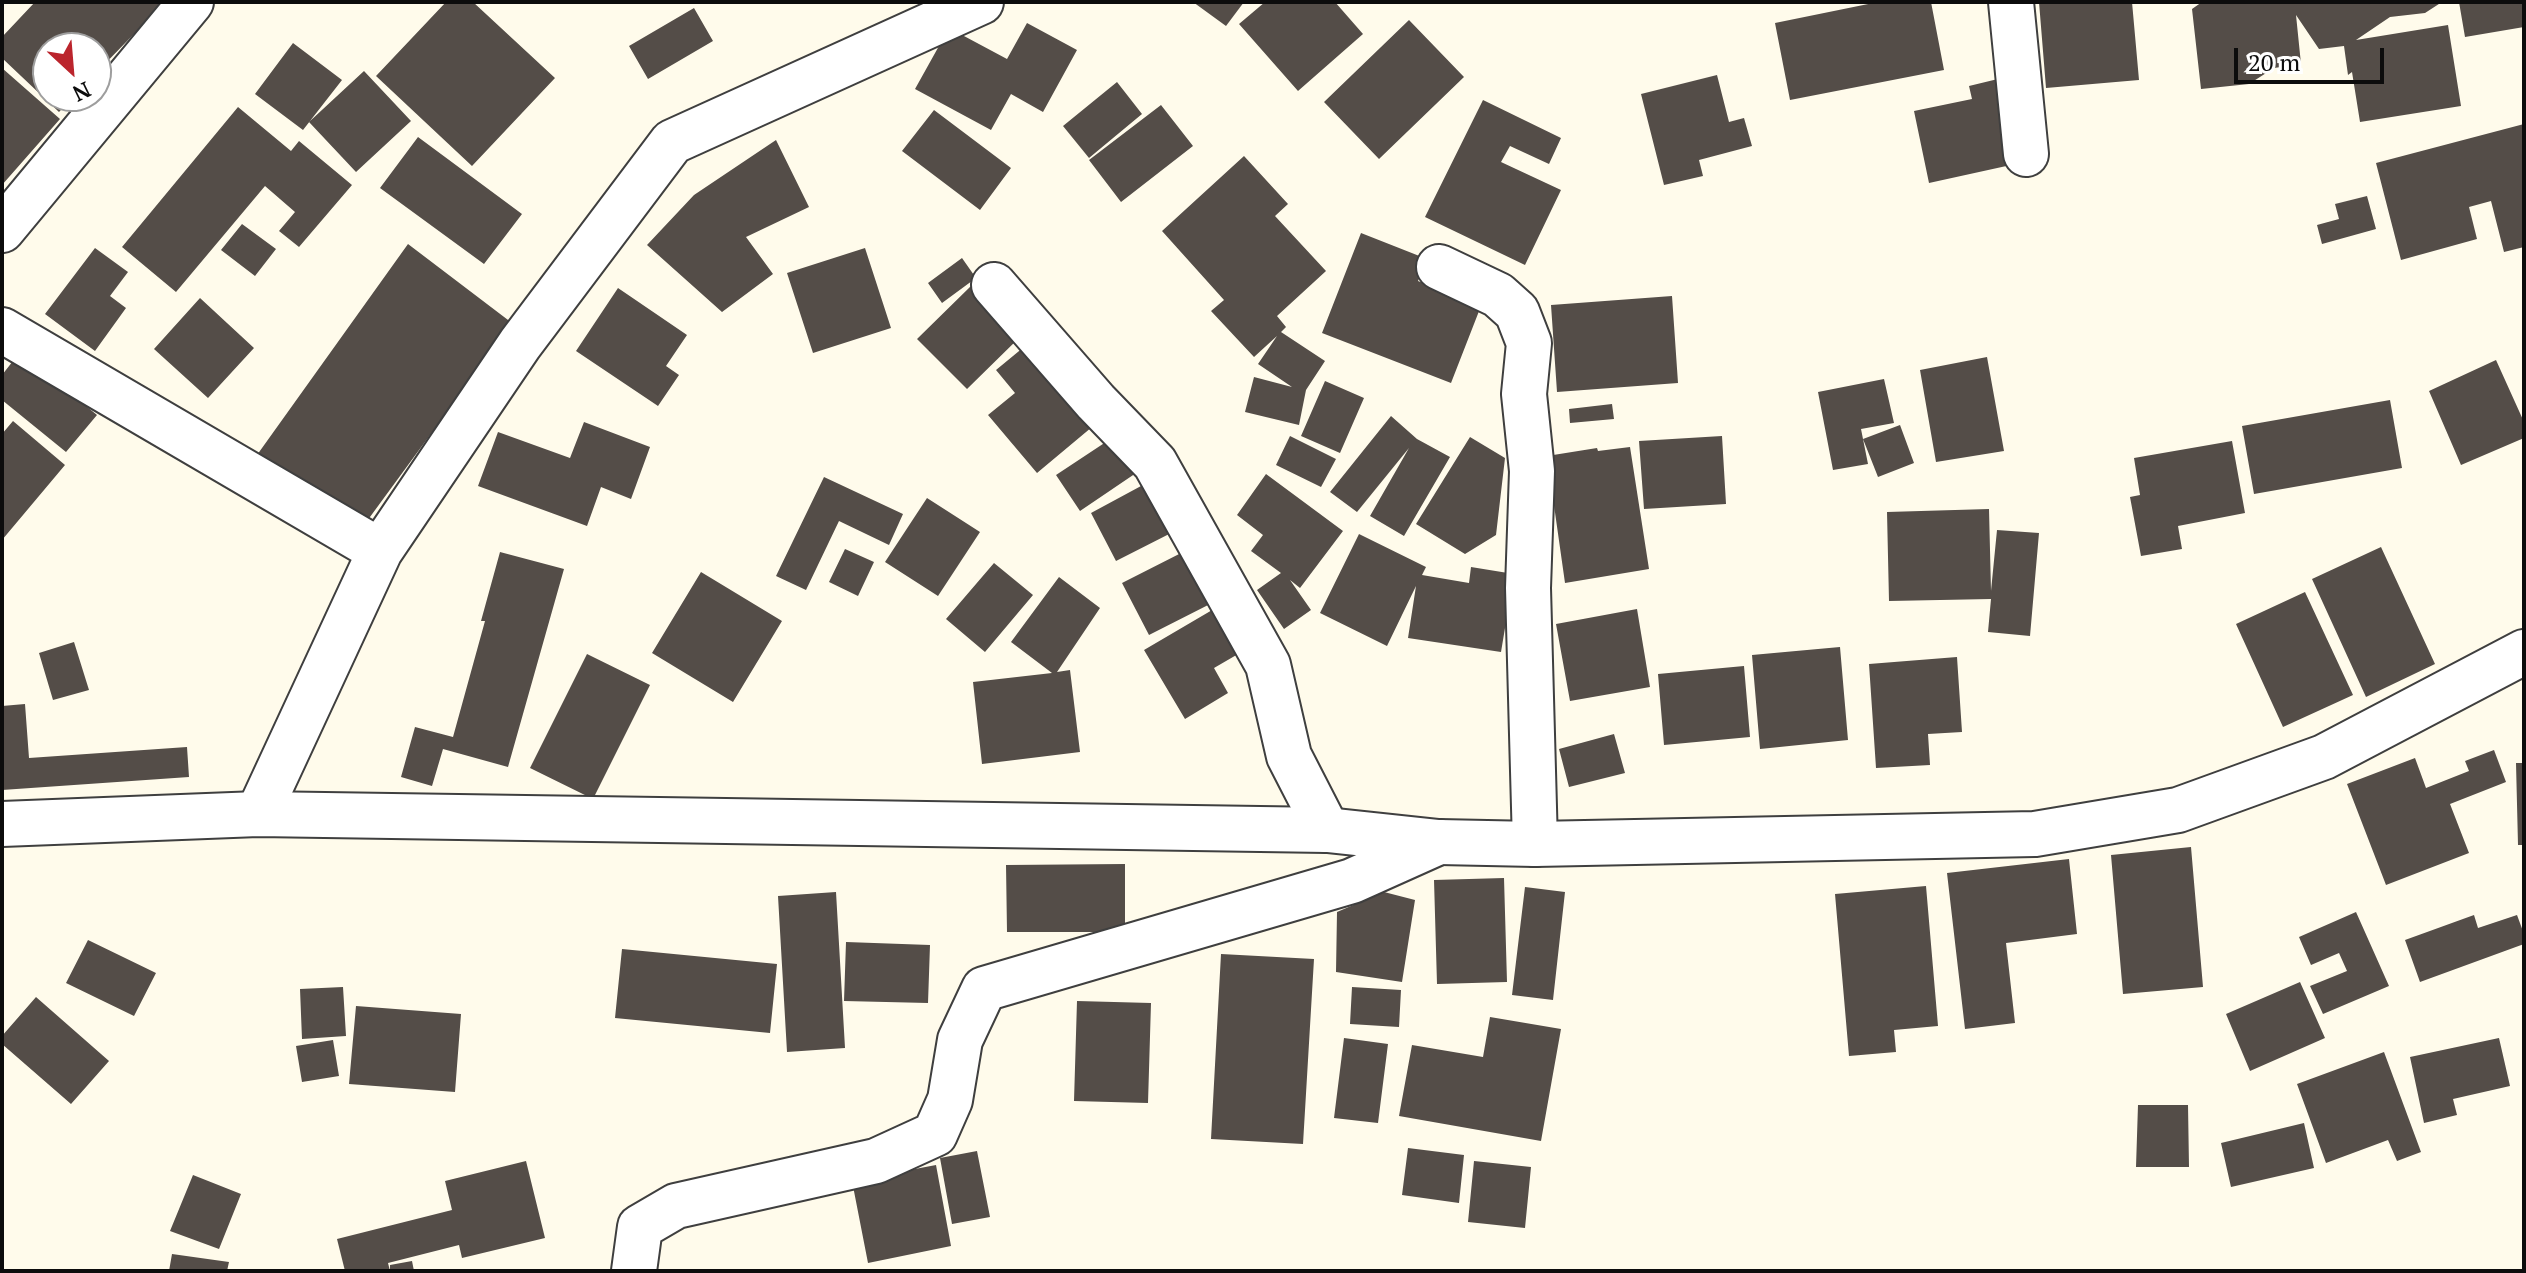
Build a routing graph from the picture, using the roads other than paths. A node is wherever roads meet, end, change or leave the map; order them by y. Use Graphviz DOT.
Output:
graph roads {
  1 [pos="191,2"];
  2 [pos="981,2"];
  3 [pos="2011,2"];
  4 [pos="2026,154"];
  5 [pos="2,230"];
  6 [pos="1439,267"];
  7 [pos="994,285"];
  8 [pos="2,330"];
  9 [pos="380,551"];
  10 [pos="2524,652"];
  11 [pos="258,814"];
  12 [pos="2,824"];
  13 [pos="1327,830"];
  14 [pos="1439,842"];
  15 [pos="1535,844"];
  16 [pos="634,1271"];
  1 -- 5 [label="street"];
  2 -- 9 [label="street"];
  3 -- 4 [label="street"];
  6 -- 15 [label="street"];
  7 -- 13 [label="street"];
  8 -- 9 [label="street"];
  9 -- 11 [label="street"];
  10 -- 15 [label="street"];
  11 -- 12 [label="street"];
  11 -- 13 [label="street"];
  13 -- 14 [label="street"];
  14 -- 15 [label="street"];
  14 -- 16 [label="street"];
}
